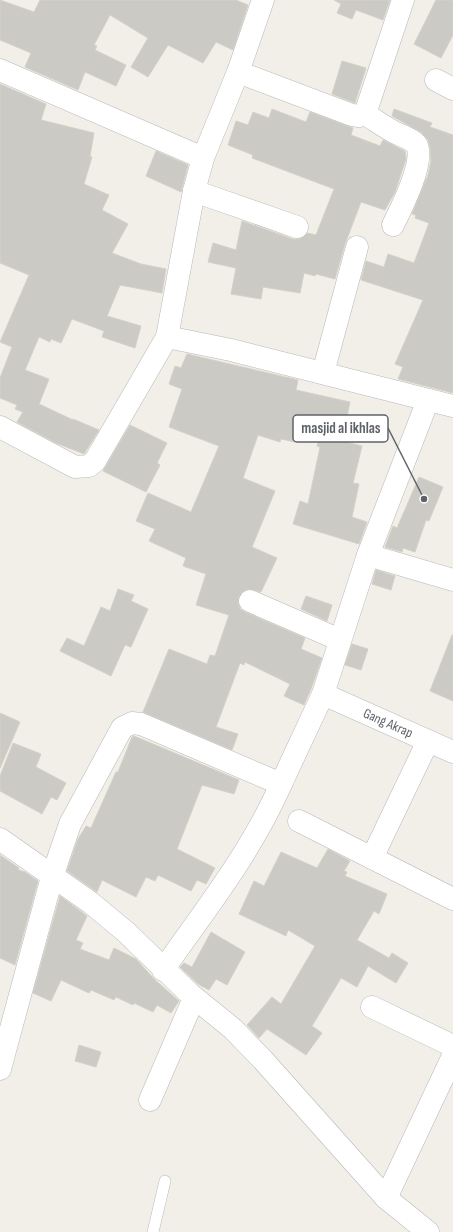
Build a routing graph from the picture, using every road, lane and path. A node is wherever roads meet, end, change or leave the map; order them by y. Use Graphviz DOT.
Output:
graph roads {
  1 [pos="263,0"];
  2 [pos="403,0"];
  3 [pos="0,70"];
  4 [pos="238,72"];
  5 [pos="365,114"];
  6 [pos="203,158"];
  7 [pos="194,191"];
  8 [pos="393,226"];
  9 [pos="297,227"];
  10 [pos="357,247"];
  11 [pos="167,337"];
  12 [pos="323,373"];
  13 [pos="428,400"];
  14 [pos="453,406"];
  15 [pos="0,427"];
  16 [pos="368,555"];
  17 [pos="453,580"];
  18 [pos="250,600"];
  19 [pos="340,640"];
  20 [pos="323,694"];
  21 [pos="428,741"];
  22 [pos="453,752"];
  23 [pos="281,784"];
  24 [pos="299,821"];
  25 [pos="0,839"];
  26 [pos="372,858"];
  27 [pos="52,877"];
  28 [pos="453,899"];
  29 [pos="163,970"];
  30 [pos="194,998"];
  31 [pos="372,1007"];
  32 [pos="453,1046"];
  33 [pos="453,1056"];
  34 [pos="0,1069"];
  35 [pos="150,1100"];
  36 [pos="165,1181"];
  37 [pos="386,1198"];
  38 [pos="152,1232"];
  39 [pos="428,1232"];
  1 -- 4 [label="street"];
  2 -- 5 [label="street"];
  3 -- 6 [label="street"];
  4 -- 5 [label="street"];
  4 -- 6 [label="street"];
  5 -- 8 [label="street"];
  6 -- 7 [label="street"];
  7 -- 9 [label="street"];
  7 -- 11 [label="street"];
  10 -- 12 [label="street"];
  11 -- 12 [label="street"];
  11 -- 15 [label="street"];
  12 -- 13 [label="street"];
  13 -- 14 [label="street"];
  13 -- 16 [label="street"];
  16 -- 17 [label="street"];
  16 -- 19 [label="street"];
  18 -- 19 [label="street"];
  19 -- 20 [label="street"];
  20 -- 21 [label="street, Gang Akrap"];
  20 -- 23 [label="street"];
  21 -- 22 [label="street, Gang Akrap"];
  21 -- 26 [label="street"];
  23 -- 27 [label="street"];
  23 -- 29 [label="street"];
  24 -- 26 [label="street"];
  25 -- 27 [label="street"];
  26 -- 28 [label="street"];
  27 -- 29 [label="street"];
  27 -- 34 [label="street"];
  29 -- 30 [label="street"];
  30 -- 35 [label="street"];
  30 -- 37 [label="street"];
  31 -- 32 [label="street"];
  33 -- 37 [label="street"];
  36 -- 38 [label="lane"];
  37 -- 39 [label="street"];
}
